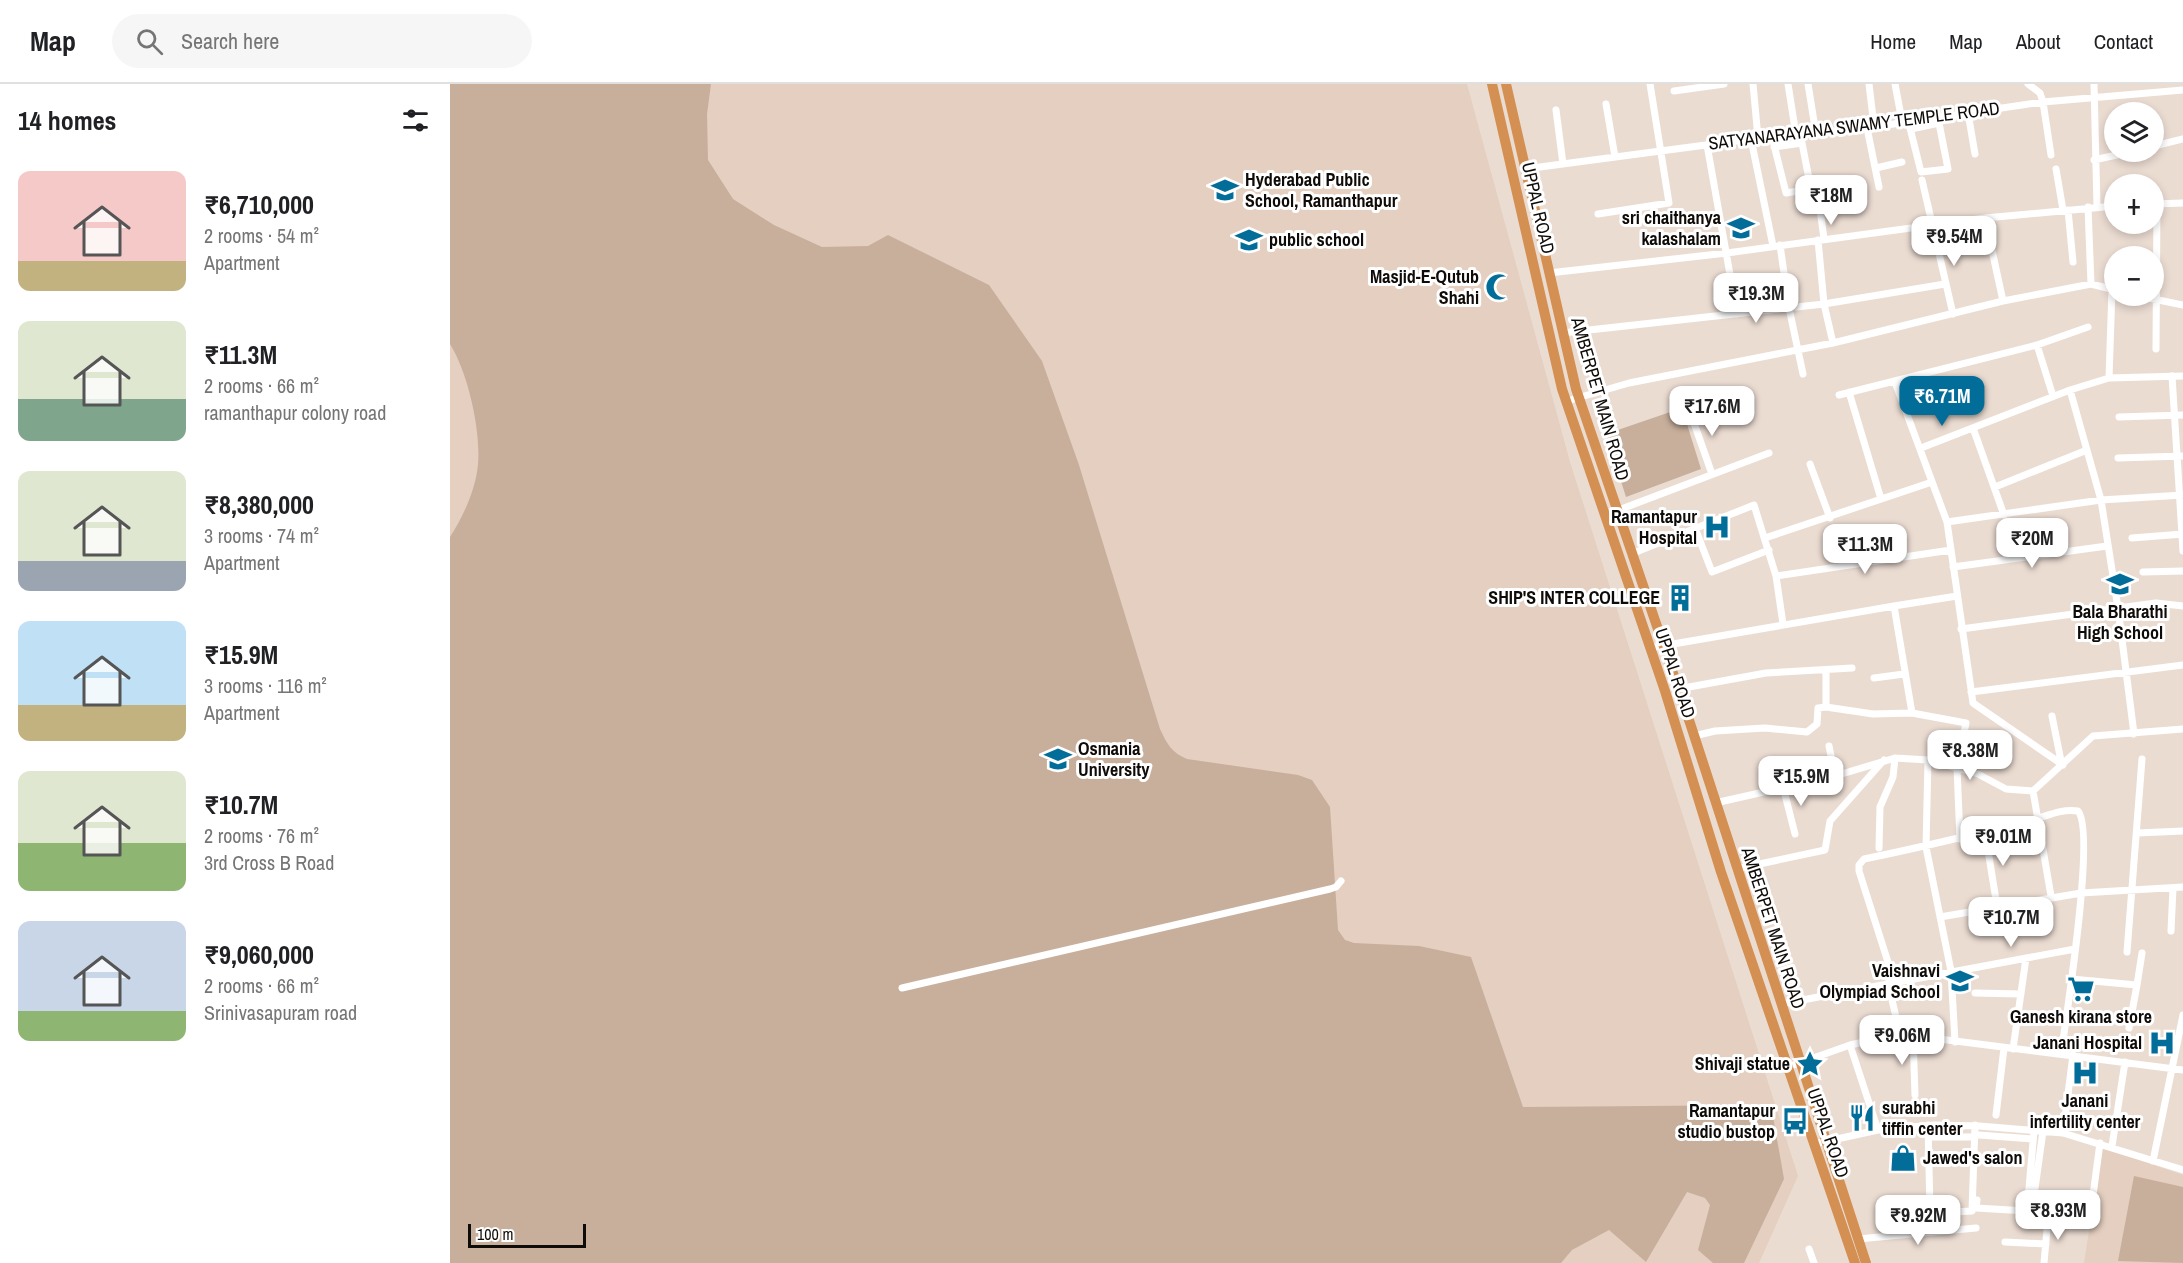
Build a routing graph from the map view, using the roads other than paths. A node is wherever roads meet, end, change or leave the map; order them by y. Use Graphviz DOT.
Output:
graph roads {
  1 [pos="1492,84"];
  2 [pos="1506,84"];
  3 [pos="1650,84"];
  4 [pos="1724,84"];
  5 [pos="1753,84"];
  6 [pos="1788,84"];
  7 [pos="1808,84"];
  8 [pos="1869,84"];
  9 [pos="1895,84"];
  10 [pos="2028,84"];
  11 [pos="2094,84"];
  12 [pos="2148,84"];
  13 [pos="1703,85"];
  14 [pos="2183,90"];
  15 [pos="1674,91"];
  16 [pos="2147,95"];
  17 [pos="2093,98"];
  18 [pos="2043,102"];
  19 [pos="1606,104"];
  20 [pos="1556,110"];
  21 [pos="1968,112"];
  22 [pos="1908,120"];
  23 [pos="1871,127"];
  24 [pos="1911,129"];
  25 [pos="1816,134"];
  26 [pos="1796,135"];
  27 [pos="1772,137"];
  28 [pos="1754,138"];
  29 [pos="2183,139"];
  30 [pos="2164,144"];
  31 [pos="1707,145"];
  32 [pos="1774,147"];
  33 [pos="1659,151"];
  34 [pos="1975,154"];
  35 [pos="2051,155"];
  36 [pos="1615,157"];
  37 [pos="2104,158"];
  38 [pos="2094,160"];
  39 [pos="1902,162"];
  40 [pos="1563,164"];
  41 [pos="1876,168"];
  42 [pos="1525,169"];
  43 [pos="2056,169"];
  44 [pos="1922,180"];
  45 [pos="1879,187"];
  46 [pos="1818,194"];
  47 [pos="2183,203"];
  48 [pos="2164,204"];
  49 [pos="2088,207"];
  50 [pos="2097,207"];
  51 [pos="2104,207"];
  52 [pos="2066,210"];
  53 [pos="1598,214"];
  54 [pos="1985,218"];
  55 [pos="1932,225"];
  56 [pos="1821,239"];
  57 [pos="1776,246"];
  58 [pos="1727,253"];
  59 [pos="2073,262"];
  60 [pos="1549,273"];
  61 [pos="1945,284"];
  62 [pos="2091,284"];
  63 [pos="2104,287"];
  64 [pos="2003,301"];
  65 [pos="2164,301"];
  66 [pos="1824,304"];
  67 [pos="2183,305"];
  68 [pos="2112,306"];
  69 [pos="2156,306"];
  70 [pos="1788,308"];
  71 [pos="1737,314"];
  72 [pos="1953,314"];
  73 [pos="2088,327"];
  74 [pos="1562,333"];
  75 [pos="1833,343"];
  76 [pos="2037,345"];
  77 [pos="2156,349"];
  78 [pos="1799,350"];
  79 [pos="1803,374"];
  80 [pos="2172,376"];
  81 [pos="2183,376"];
  82 [pos="2109,378"];
  83 [pos="1895,382"];
  84 [pos="2070,390"];
  85 [pos="1849,392"];
  86 [pos="1839,395"];
  87 [pos="2053,396"];
  88 [pos="1579,397"];
  89 [pos="1567,401"];
  90 [pos="1689,409"];
  91 [pos="2179,415"];
  92 [pos="2119,417"];
  93 [pos="1973,428"];
  94 [pos="1921,448"];
  95 [pos="2087,450"];
  96 [pos="1769,453"];
  97 [pos="2181,457"];
  98 [pos="2118,458"];
  99 [pos="1810,465"];
  100 [pos="1712,474"];
  101 [pos="1932,482"];
  102 [pos="1995,487"];
  103 [pos="2182,495"];
  104 [pos="1881,499"];
  105 [pos="2101,500"];
  106 [pos="1616,511"];
  107 [pos="2004,515"];
  108 [pos="1830,518"];
  109 [pos="1947,522"];
  110 [pos="1695,528"];
  111 [pos="2182,534"];
  112 [pos="2132,537"];
  113 [pos="1765,538"];
  114 [pos="2108,546"];
  115 [pos="1769,550"];
  116 [pos="1951,550"];
  117 [pos="2183,551"];
  118 [pos="1631,554"];
  119 [pos="1953,567"];
  120 [pos="2183,571"];
  121 [pos="2143,572"];
  122 [pos="1776,576"];
  123 [pos="1957,596"];
  124 [pos="1894,606"];
  125 [pos="2183,606"];
  126 [pos="2118,608"];
  127 [pos="1783,624"];
  128 [pos="1961,629"];
  129 [pos="1663,645"];
  130 [pos="1650,648"];
  131 [pos="2183,665"];
  132 [pos="1852,668"];
  133 [pos="1826,670"];
  134 [pos="2125,672"];
  135 [pos="1904,674"];
  136 [pos="1874,678"];
  137 [pos="1678,689"];
  138 [pos="1971,692"];
  139 [pos="1826,707"];
  140 [pos="1912,714"];
  141 [pos="2052,716"];
  142 [pos="2183,729"];
  143 [pos="2134,734"];
  144 [pos="1694,736"];
  145 [pos="1829,746"];
  146 [pos="1895,758"];
  147 [pos="2142,759"];
  148 [pos="1884,760"];
  149 [pos="1928,760"];
  150 [pos="2062,763"];
  151 [pos="1957,768"];
  152 [pos="1835,776"];
  153 [pos="1783,787"];
  154 [pos="2033,791"];
  155 [pos="1715,802"];
  156 [pos="2038,819"];
  157 [pos="2183,831"];
  158 [pos="1985,832"];
  159 [pos="2137,833"];
  160 [pos="1795,834"];
  161 [pos="1960,839"];
  162 [pos="1926,847"];
  163 [pos="1879,848"];
  164 [pos="1736,869"];
  165 [pos="1341,881"];
  166 [pos="2183,887"];
  167 [pos="2173,888"];
  168 [pos="2132,889"];
  169 [pos="2081,893"];
  170 [pos="2051,896"];
  171 [pos="1997,906"];
  172 [pos="1940,917"];
  173 [pos="2171,931"];
  174 [pos="2075,949"];
  175 [pos="2127,952"];
  176 [pos="2142,953"];
  177 [pos="2026,958"];
  178 [pos="1952,971"];
  179 [pos="2071,980"];
  180 [pos="1891,982"];
  181 [pos="2137,985"];
  182 [pos="902,988"];
  183 [pos="1975,993"];
  184 [pos="2021,994"];
  185 [pos="1781,1004"];
  186 [pos="2183,1015"];
  187 [pos="2129,1028"];
  188 [pos="1900,1034"];
  189 [pos="1913,1035"];
  190 [pos="1955,1042"];
  191 [pos="1850,1045"];
  192 [pos="2004,1048"];
  193 [pos="2013,1049"];
  194 [pos="2061,1054"];
  195 [pos="2073,1055"];
  196 [pos="2125,1062"];
  197 [pos="1800,1063"];
  198 [pos="1788,1067"];
  199 [pos="2172,1068"];
  200 [pos="2183,1070"];
  201 [pos="1915,1095"];
  202 [pos="1996,1114"];
  203 [pos="1928,1125"];
  204 [pos="1977,1126"];
  205 [pos="1878,1130"];
  206 [pos="2034,1131"];
  207 [pos="2043,1131"];
  208 [pos="2063,1133"];
  209 [pos="1977,1136"];
  210 [pos="1928,1137"];
  211 [pos="2033,1139"];
  212 [pos="1826,1140"];
  213 [pos="2100,1143"];
  214 [pos="1814,1144"];
  215 [pos="2112,1146"];
  216 [pos="2153,1161"];
  217 [pos="2183,1170"];
  218 [pos="2048,1218"];
  219 [pos="1976,1228"];
  220 [pos="1858,1239"];
  221 [pos="2005,1242"];
  222 [pos="2046,1244"];
  223 [pos="1809,1249"];
  224 [pos="1814,1263"];
  225 [pos="1856,1263"];
  226 [pos="1866,1263"];
  227 [pos="2044,1263"];
  1 -- 89 [label="highway, UPPAL ROAD"];
  2 -- 42 [label="highway, AMBERPET MAIN ROAD"];
  3 -- 33 [label="street"];
  4 -- 13 [label="street"];
  5 -- 28 [label="street"];
  6 -- 26 [label="street"];
  7 -- 25 [label="street"];
  8 -- 23 [label="street"];
  9 -- 22 [label="street"];
  10 -- 18 [label="street"];
  11 -- 17 [label="street"];
  12 -- 16 [label="street"];
  13 -- 15 [label="street"];
  14 -- 16 [label="street, SATYANARAYANA SWAMY TEMPLE ROAD"];
  16 -- 17 [label="street, SATYANARAYANA SWAMY TEMPLE ROAD"];
  17 -- 18 [label="street, SATYANARAYANA SWAMY TEMPLE ROAD"];
  17 -- 38 [label="street"];
  18 -- 21 [label="street, SATYANARAYANA SWAMY TEMPLE ROAD"];
  18 -- 35 [label="street"];
  19 -- 36 [label="street"];
  20 -- 40 [label="street"];
  21 -- 22 [label="street, SATYANARAYANA SWAMY TEMPLE ROAD"];
  21 -- 34 [label="street"];
  22 -- 23 [label="street, SATYANARAYANA SWAMY TEMPLE ROAD"];
  22 -- 24 [label="street"];
  23 -- 25 [label="street, SATYANARAYANA SWAMY TEMPLE ROAD"];
  23 -- 41 [label="street"];
  24 -- 24 [label="street"];
  25 -- 26 [label="street, SATYANARAYANA SWAMY TEMPLE ROAD"];
  26 -- 27 [label="street, SATYANARAYANA SWAMY TEMPLE ROAD"];
  27 -- 28 [label="street, SATYANARAYANA SWAMY TEMPLE ROAD"];
  27 -- 32 [label="street"];
  28 -- 31 [label="street, SATYANARAYANA SWAMY TEMPLE ROAD"];
  28 -- 57 [label="street"];
  29 -- 30 [label="street"];
  31 -- 33 [label="street, SATYANARAYANA SWAMY TEMPLE ROAD"];
  31 -- 58 [label="street"];
  32 -- 32 [label="street"];
  33 -- 36 [label="street, SATYANARAYANA SWAMY TEMPLE ROAD"];
  33 -- 53 [label="street"];
  36 -- 40 [label="street, SATYANARAYANA SWAMY TEMPLE ROAD"];
  37 -- 38 [label="street"];
  38 -- 50 [label="street"];
  39 -- 41 [label="street"];
  40 -- 42 [label="street, SATYANARAYANA SWAMY TEMPLE ROAD"];
  41 -- 45 [label="street"];
  42 -- 60 [label="highway, AMBERPET MAIN ROAD"];
  43 -- 52 [label="street"];
  44 -- 55 [label="street"];
  46 -- 56 [label="street"];
  47 -- 48 [label="street"];
  49 -- 50 [label="street"];
  49 -- 52 [label="street"];
  49 -- 62 [label="street"];
  50 -- 51 [label="street"];
  52 -- 54 [label="street"];
  52 -- 59 [label="street"];
  54 -- 55 [label="street"];
  54 -- 64 [label="street"];
  55 -- 56 [label="street"];
  55 -- 61 [label="street"];
  56 -- 57 [label="street"];
  56 -- 66 [label="street"];
  57 -- 58 [label="street"];
  57 -- 70 [label="street"];
  58 -- 60 [label="street"];
  58 -- 71 [label="street"];
  60 -- 74 [label="highway, AMBERPET MAIN ROAD"];
  61 -- 66 [label="street"];
  61 -- 72 [label="street"];
  62 -- 63 [label="street"];
  62 -- 64 [label="street"];
  64 -- 72 [label="street"];
  65 -- 67 [label="street"];
  66 -- 70 [label="street"];
  66 -- 75 [label="street"];
  68 -- 82 [label="street"];
  69 -- 77 [label="street"];
  70 -- 71 [label="street"];
  70 -- 78 [label="street"];
  71 -- 74 [label="street"];
  72 -- 75 [label="street"];
  73 -- 76 [label="street"];
  74 -- 88 [label="highway, AMBERPET MAIN ROAD"];
  75 -- 78 [label="street"];
  76 -- 83 [label="street"];
  76 -- 87 [label="street"];
  78 -- 79 [label="street"];
  78 -- 88 [label="street"];
  80 -- 81 [label="street"];
  80 -- 82 [label="street"];
  80 -- 91 [label="street"];
  82 -- 84 [label="street"];
  83 -- 85 [label="street"];
  83 -- 94 [label="street"];
  84 -- 87 [label="street"];
  84 -- 95 [label="street"];
  85 -- 86 [label="street"];
  85 -- 104 [label="street"];
  87 -- 93 [label="street"];
  88 -- 89 [label="street"];
  88 -- 106 [label="highway, AMBERPET MAIN ROAD"];
  89 -- 130 [label="highway, UPPAL ROAD"];
  90 -- 100 [label="street"];
  91 -- 92 [label="street"];
  91 -- 97 [label="street"];
  93 -- 94 [label="street"];
  93 -- 102 [label="street"];
  94 -- 101 [label="street"];
  95 -- 102 [label="street"];
  95 -- 105 [label="street"];
  96 -- 100 [label="street"];
  97 -- 98 [label="street"];
  97 -- 103 [label="street"];
  99 -- 108 [label="street"];
  100 -- 106 [label="street"];
  101 -- 104 [label="street"];
  101 -- 109 [label="street"];
  102 -- 107 [label="street"];
  103 -- 105 [label="street"];
  103 -- 111 [label="street"];
  104 -- 108 [label="street"];
  105 -- 107 [label="street"];
  105 -- 114 [label="street"];
  106 -- 118 [label="highway, AMBERPET MAIN ROAD"];
  107 -- 109 [label="street"];
  108 -- 113 [label="street"];
  109 -- 116 [label="street"];
  110 -- 113 [label="street"];
  110 -- 115 [label="street"];
  110 -- 118 [label="street"];
  111 -- 112 [label="street"];
  111 -- 117 [label="street"];
  113 -- 115 [label="street"];
  114 -- 119 [label="street"];
  114 -- 126 [label="street"];
  115 -- 122 [label="street"];
  116 -- 119 [label="street"];
  116 -- 122 [label="street"];
  118 -- 129 [label="highway, AMBERPET MAIN ROAD"];
  119 -- 123 [label="street"];
  120 -- 121 [label="street"];
  122 -- 127 [label="street"];
  123 -- 124 [label="street"];
  123 -- 128 [label="street"];
  124 -- 127 [label="street"];
  124 -- 135 [label="street"];
  125 -- 126 [label="street"];
  126 -- 128 [label="street"];
  126 -- 134 [label="street"];
  127 -- 129 [label="street"];
  128 -- 138 [label="street"];
  129 -- 130 [label="street"];
  129 -- 137 [label="highway, AMBERPET MAIN ROAD"];
  130 -- 198 [label="highway, UPPAL ROAD"];
  131 -- 134 [label="street"];
  132 -- 133 [label="street"];
  133 -- 137 [label="street"];
  133 -- 139 [label="street"];
  134 -- 138 [label="street"];
  134 -- 143 [label="street"];
  135 -- 136 [label="street"];
  135 -- 140 [label="street"];
  137 -- 144 [label="highway, AMBERPET MAIN ROAD"];
  138 -- 150 [label="street"];
  139 -- 140 [label="street"];
  139 -- 144 [label="street"];
  140 -- 151 [label="street"];
  141 -- 150 [label="street"];
  142 -- 143 [label="street"];
  143 -- 150 [label="street"];
  144 -- 155 [label="highway, AMBERPET MAIN ROAD"];
  145 -- 152 [label="street"];
  146 -- 148 [label="street"];
  146 -- 149 [label="street"];
  146 -- 163 [label="street"];
  147 -- 159 [label="street"];
  148 -- 152 [label="street"];
  148 -- 164 [label="street"];
  149 -- 151 [label="street"];
  149 -- 162 [label="street"];
  150 -- 154 [label="street"];
  151 -- 154 [label="street"];
  151 -- 161 [label="street"];
  152 -- 153 [label="street"];
  153 -- 155 [label="street"];
  153 -- 160 [label="street"];
  154 -- 156 [label="street"];
  155 -- 164 [label="highway, AMBERPET MAIN ROAD"];
  156 -- 158 [label="street"];
  156 -- 169 [label="street"];
  156 -- 170 [label="street"];
  157 -- 159 [label="street"];
  158 -- 161 [label="street"];
  158 -- 171 [label="street"];
  159 -- 168 [label="street"];
  161 -- 162 [label="street"];
  162 -- 172 [label="street"];
  162 -- 180 [label="street"];
  164 -- 185 [label="highway, AMBERPET MAIN ROAD"];
  165 -- 182 [label="street"];
  166 -- 167 [label="street"];
  167 -- 168 [label="street"];
  167 -- 173 [label="street"];
  168 -- 169 [label="street"];
  168 -- 175 [label="street"];
  169 -- 170 [label="street"];
  169 -- 174 [label="street"];
  170 -- 171 [label="street"];
  171 -- 172 [label="street"];
  172 -- 178 [label="street"];
  174 -- 177 [label="street"];
  174 -- 179 [label="street"];
  176 -- 181 [label="street"];
  177 -- 178 [label="street"];
  177 -- 184 [label="street"];
  178 -- 180 [label="street"];
  178 -- 190 [label="street"];
  179 -- 181 [label="street"];
  179 -- 194 [label="street"];
  180 -- 185 [label="street"];
  180 -- 188 [label="street"];
  181 -- 187 [label="street"];
  183 -- 184 [label="street"];
  184 -- 193 [label="street"];
  185 -- 197 [label="highway, AMBERPET MAIN ROAD"];
  186 -- 199 [label="street"];
  188 -- 189 [label="street"];
  188 -- 191 [label="street"];
  189 -- 190 [label="street"];
  189 -- 201 [label="street"];
  190 -- 192 [label="street"];
  191 -- 197 [label="street"];
  191 -- 205 [label="street"];
  192 -- 193 [label="street"];
  192 -- 202 [label="street"];
  193 -- 194 [label="street"];
  194 -- 195 [label="street"];
  195 -- 196 [label="street"];
  195 -- 208 [label="street"];
  196 -- 199 [label="street"];
  196 -- 215 [label="street"];
  197 -- 198 [label="street"];
  197 -- 212 [label="highway, AMBERPET MAIN ROAD"];
  198 -- 214 [label="highway, UPPAL ROAD"];
  199 -- 200 [label="street"];
  199 -- 216 [label="street"];
  203 -- 204 [label="street"];
  203 -- 205 [label="street"];
  203 -- 210 [label="street"];
  204 -- 206 [label="street"];
  204 -- 209 [label="street"];
  205 -- 212 [label="street"];
  206 -- 207 [label="street"];
  206 -- 211 [label="street"];
  207 -- 208 [label="street"];
  207 -- 213 [label="street"];
  208 -- 213 [label="street"];
  209 -- 210 [label="street"];
  209 -- 210 [label="street"];
  209 -- 211 [label="street"];
  209 -- 211 [label="street"];
  212 -- 214 [label="street"];
  212 -- 220 [label="highway, AMBERPET MAIN ROAD"];
  213 -- 215 [label="street"];
  214 -- 225 [label="highway, UPPAL ROAD"];
  215 -- 216 [label="street"];
  216 -- 217 [label="street"];
  218 -- 222 [label="street"];
  219 -- 220 [label="street"];
  220 -- 226 [label="highway, AMBERPET MAIN ROAD"];
  221 -- 222 [label="street"];
  222 -- 227 [label="street"];
  223 -- 224 [label="street"];
}
